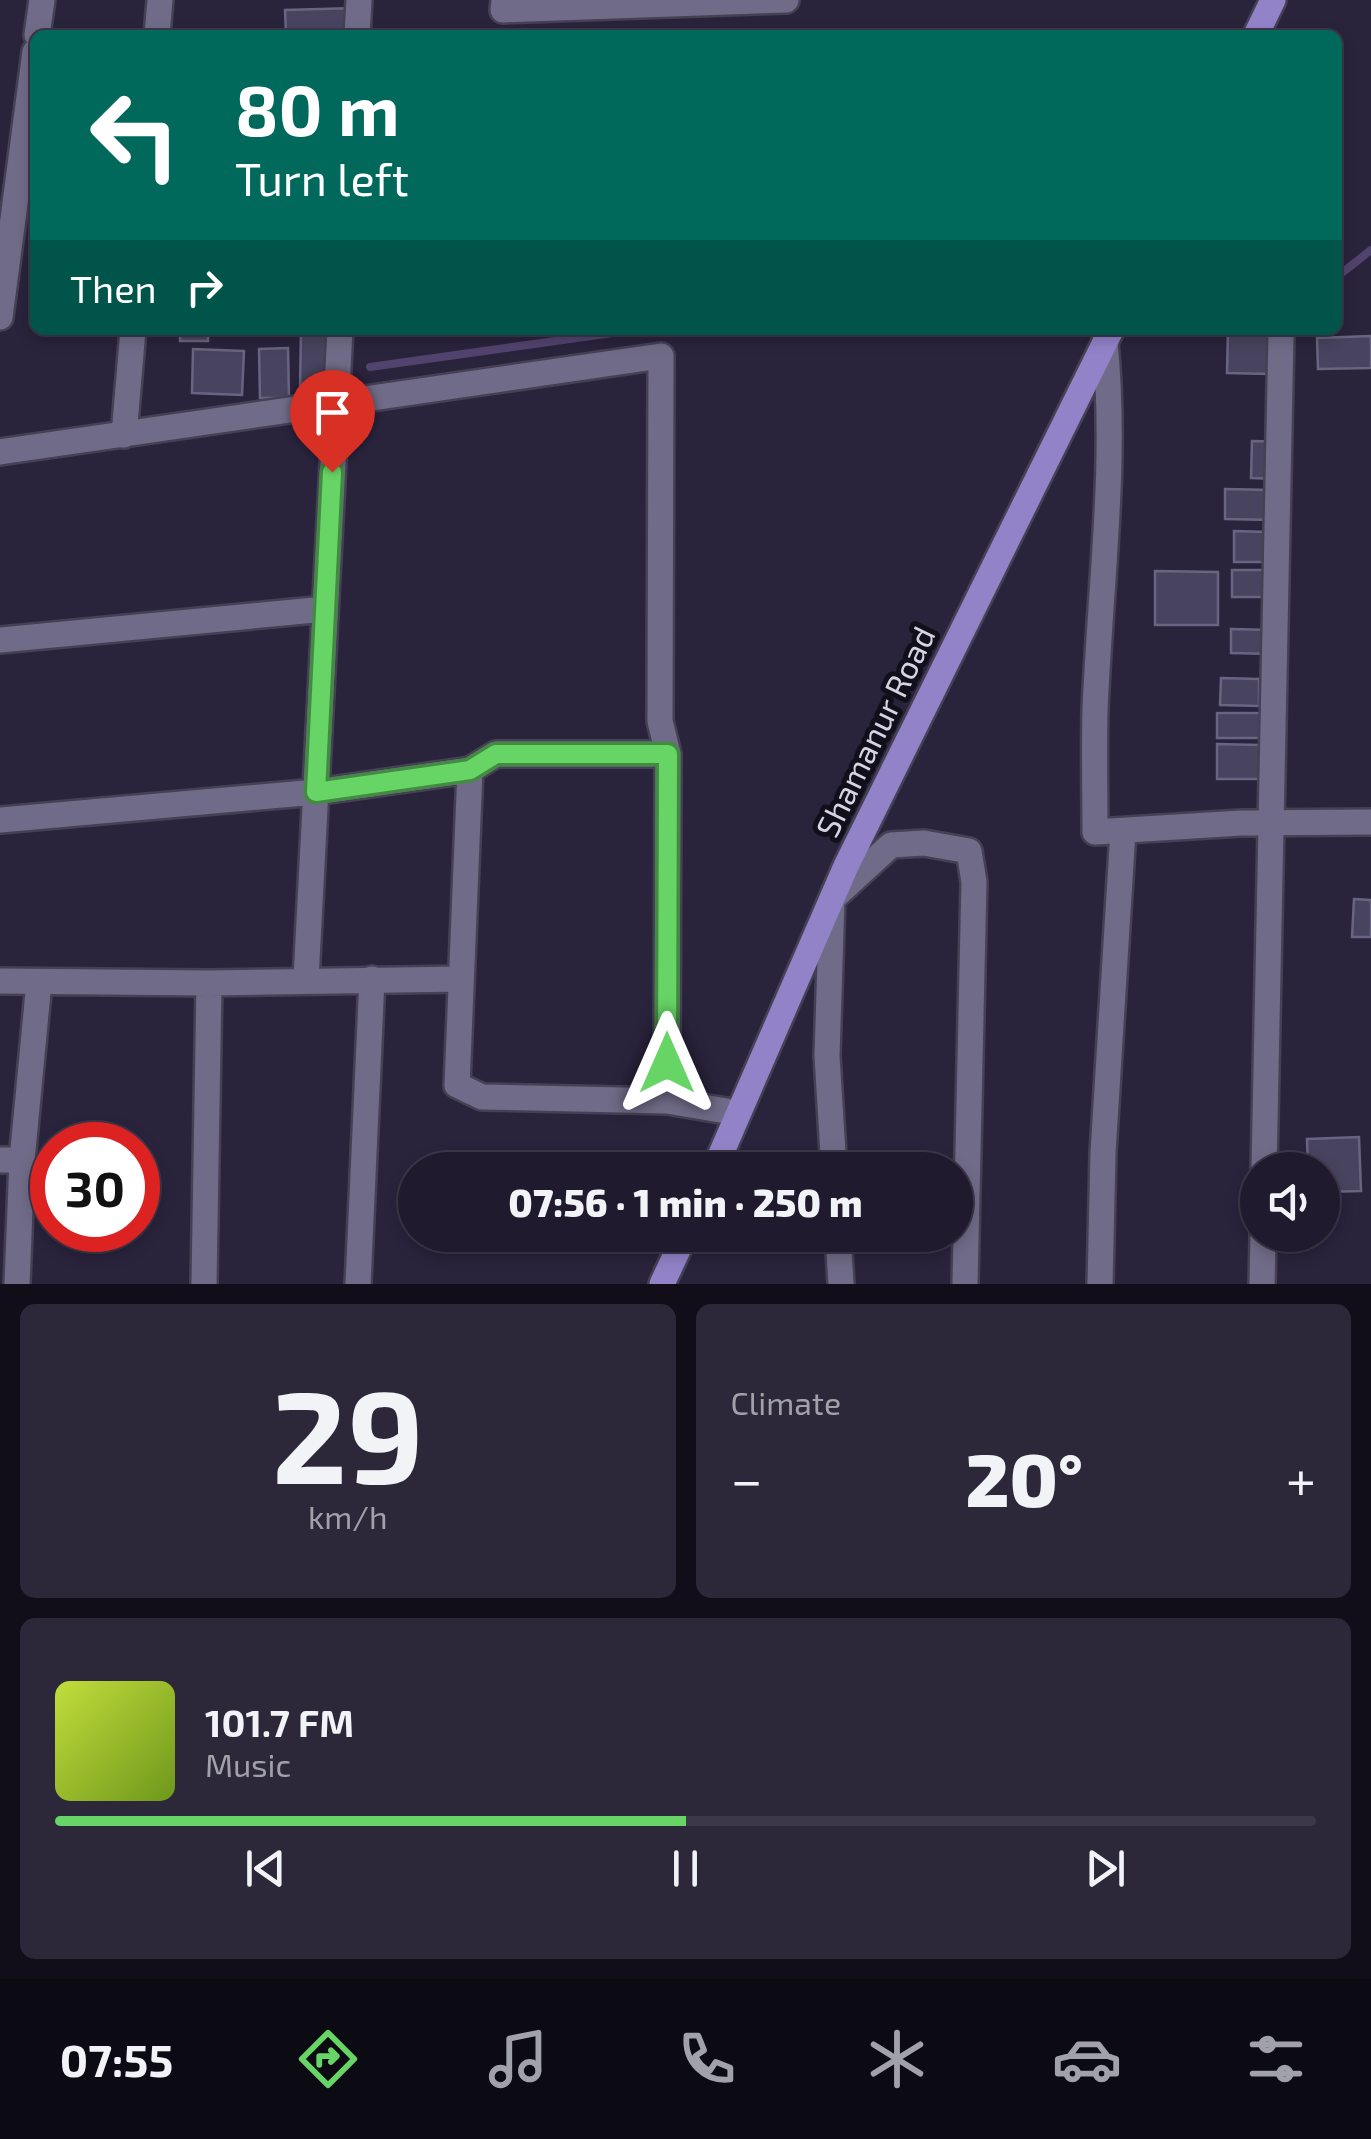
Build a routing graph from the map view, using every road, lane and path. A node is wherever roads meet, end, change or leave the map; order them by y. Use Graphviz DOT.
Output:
graph roads {
  1 [pos="42,0"];
  2 [pos="160,0"];
  3 [pos="359,0"];
  4 [pos="504,0"];
  5 [pos="786,0"];
  6 [pos="1273,0"];
  7 [pos="38,30"];
  8 [pos="157,30"];
  9 [pos="357,30"];
  10 [pos="1258,30"];
  11 [pos="30,90"];
  12 [pos="0,316"];
  13 [pos="133,335"];
  14 [pos="340,335"];
  15 [pos="1281,335"];
  16 [pos="1108,336"];
  17 [pos="336,403"];
  18 [pos="124,435"];
  19 [pos="0,452"];
  20 [pos="326,609"];
  21 [pos="0,640"];
  22 [pos="668,754"];
  23 [pos="470,770"];
  24 [pos="316,792"];
  25 [pos="0,820"];
  26 [pos="1371,822"];
  27 [pos="1272,823"];
  28 [pos="1123,831"];
  29 [pos="832,899"];
  30 [pos="461,978"];
  31 [pos="306,979"];
  32 [pos="372,979"];
  33 [pos="0,981"];
  34 [pos="38,982"];
  35 [pos="209,983"];
  36 [pos="667,1101"];
  37 [pos="738,1113"];
  38 [pos="722,1152"];
  39 [pos="833,1152"];
  40 [pos="1264,1152"];
  41 [pos="11,1160"];
  42 [pos="677,1252"];
  43 [pos="839,1252"];
  44 [pos="1263,1252"];
  45 [pos="665,1279"];
  46 [pos="17,1284"];
  47 [pos="204,1284"];
  48 [pos="358,1284"];
  49 [pos="841,1284"];
  50 [pos="965,1284"];
  51 [pos="1100,1284"];
  52 [pos="1262,1284"];
  1 -- 7 [label="street"];
  2 -- 8 [label="street"];
  3 -- 9 [label="street"];
  4 -- 5 [label="street"];
  6 -- 10 [label="main road"];
  11 -- 12 [label="street"];
  13 -- 18 [label="street"];
  14 -- 17 [label="street"];
  15 -- 27 [label="street"];
  16 -- 28 [label="street"];
  16 -- 29 [label="main road, Shamanur Road"];
  17 -- 18 [label="street"];
  17 -- 20 [label="street"];
  17 -- 22 [label="street"];
  18 -- 19 [label="street"];
  20 -- 21 [label="street"];
  20 -- 24 [label="street"];
  22 -- 23 [label="street"];
  22 -- 36 [label="street"];
  23 -- 24 [label="street"];
  23 -- 30 [label="street"];
  24 -- 25 [label="street"];
  24 -- 31 [label="street"];
  26 -- 27 [label="street"];
  27 -- 28 [label="street"];
  27 -- 40 [label="street"];
  28 -- 51 [label="street"];
  29 -- 37 [label="main road, Shamanur Road"];
  29 -- 39 [label="street"];
  29 -- 50 [label="street"];
  30 -- 32 [label="street"];
  30 -- 36 [label="street"];
  31 -- 32 [label="street"];
  31 -- 35 [label="street"];
  32 -- 48 [label="street"];
  33 -- 34 [label="street"];
  34 -- 35 [label="street"];
  34 -- 41 [label="street"];
  35 -- 47 [label="street"];
  36 -- 37 [label="street"];
  37 -- 38 [label="main road, Shamanur Road"];
  41 -- 46 [label="street"];
  42 -- 45 [label="main road"];
  43 -- 49 [label="street"];
  44 -- 52 [label="street"];
}
